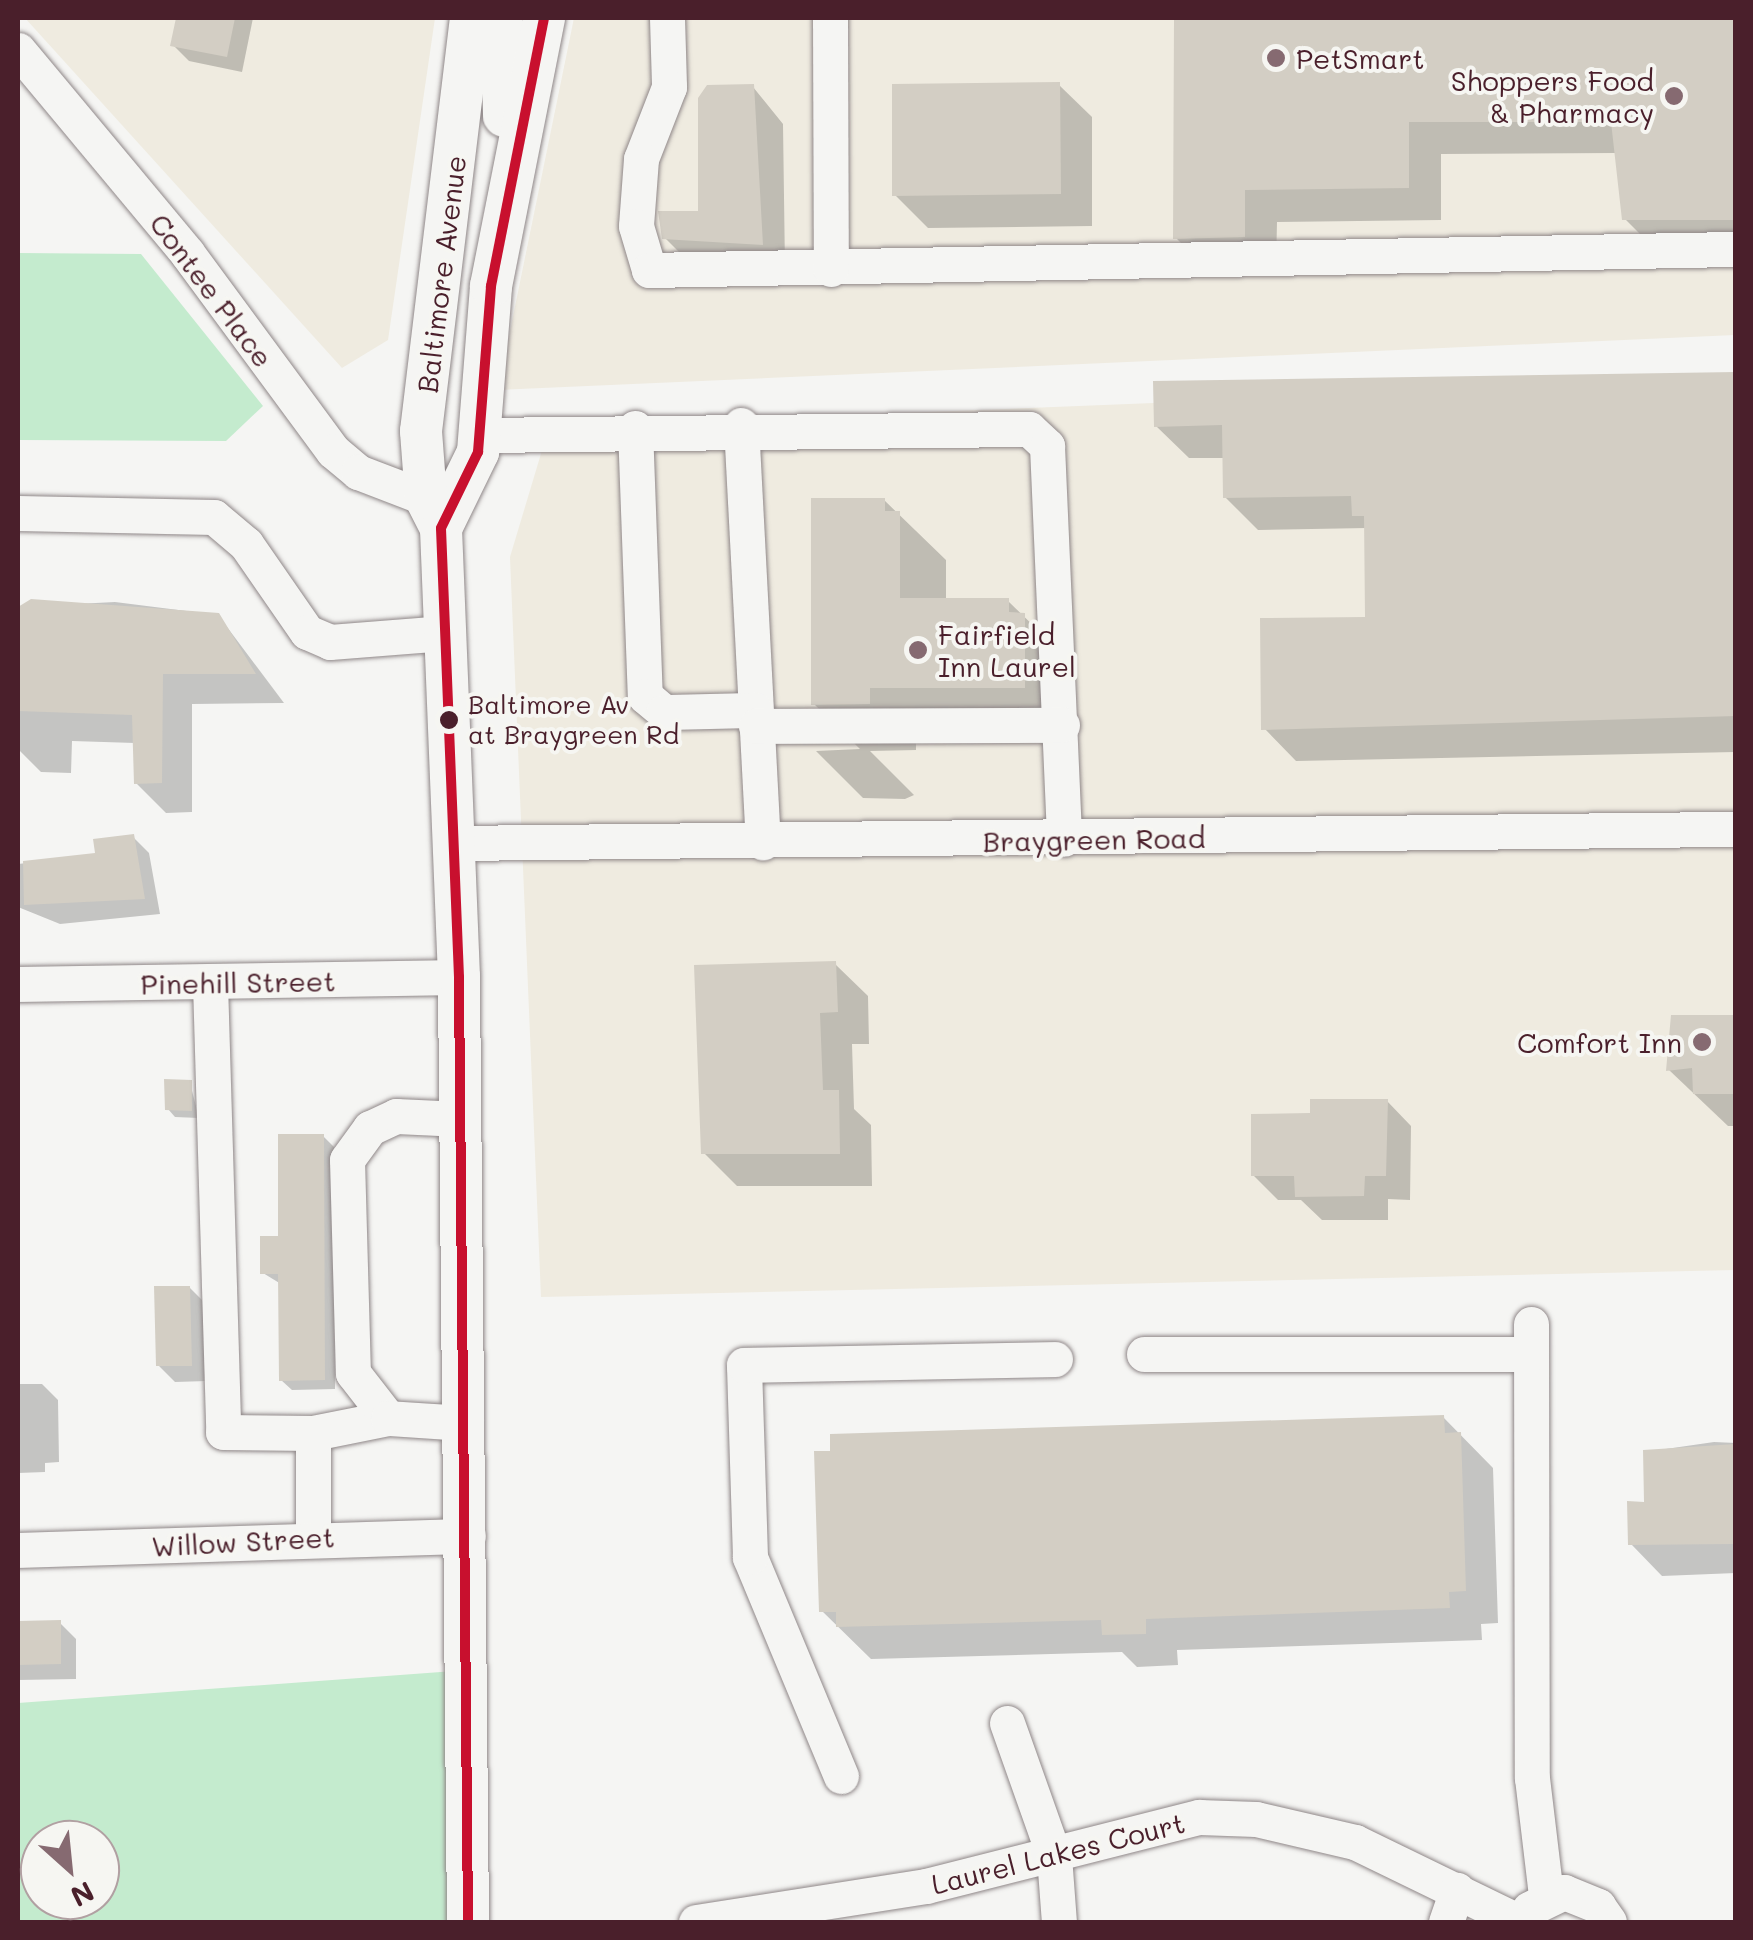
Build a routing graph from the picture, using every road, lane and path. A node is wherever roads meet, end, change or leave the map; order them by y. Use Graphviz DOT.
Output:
graph roads {
  1 [pos="471,18"];
  2 [pos="501,18"];
  3 [pos="544,18"];
  4 [pos="667,18"];
  5 [pos="830,18"];
  6 [pos="18,50"];
  7 [pos="504,212"];
  8 [pos="1736,249"];
  9 [pos="831,269"];
  10 [pos="740,425"];
  11 [pos="635,428"];
  12 [pos="479,435"];
  13 [pos="18,513"];
  14 [pos="434,513"];
  15 [pos="445,633"];
  16 [pos="756,718"];
  17 [pos="1062,725"];
  18 [pos="1736,828"];
  19 [pos="1064,839"];
  20 [pos="762,842"];
  21 [pos="453,844"];
  22 [pos="459,977"];
  23 [pos="18,984"];
  24 [pos="210,984"];
  25 [pos="461,1119"];
  26 [pos="1144,1354"];
  27 [pos="1055,1359"];
  28 [pos="388,1418"];
  29 [pos="466,1423"];
  30 [pos="313,1433"];
  31 [pos="313,1535"];
  32 [pos="468,1536"];
  33 [pos="18,1550"];
  34 [pos="1007,1723"];
  35 [pos="842,1776"];
  36 [pos="1054,1856"];
  37 [pos="1546,1896"];
  38 [pos="1451,1906"];
  39 [pos="468,1922"];
  40 [pos="696,1922"];
  41 [pos="1059,1922"];
  42 [pos="1520,1922"];
  43 [pos="1609,1922"];
  1 -- 14 [label="main road, Baltimore Avenue"];
  2 -- 7 [label="main road"];
  3 -- 7 [label="main road, Baltimore Avenue"];
  4 -- 9 [label="street"];
  5 -- 9 [label="street"];
  6 -- 14 [label="street, Contee Place"];
  7 -- 12 [label="main road, Baltimore Avenue"];
  8 -- 9 [label="street"];
  10 -- 11 [label="street"];
  10 -- 16 [label="street"];
  10 -- 17 [label="street"];
  11 -- 12 [label="street"];
  11 -- 16 [label="street"];
  12 -- 14 [label="main road, Baltimore Avenue"];
  13 -- 15 [label="street"];
  14 -- 15 [label="main road, Baltimore Avenue"];
  15 -- 21 [label="main road, Baltimore Avenue"];
  16 -- 17 [label="street"];
  16 -- 20 [label="street"];
  17 -- 19 [label="street"];
  18 -- 19 [label="street, Braygreen Road"];
  19 -- 20 [label="street, Braygreen Road"];
  20 -- 21 [label="street, Braygreen Road"];
  21 -- 22 [label="main road, Baltimore Avenue"];
  22 -- 24 [label="street, Pinehill Street"];
  22 -- 25 [label="main road, Baltimore Avenue"];
  23 -- 24 [label="street, Pinehill Street"];
  24 -- 30 [label="street"];
  25 -- 28 [label="street"];
  25 -- 29 [label="main road, Baltimore Avenue"];
  26 -- 37 [label="street"];
  27 -- 35 [label="street"];
  28 -- 29 [label="street"];
  28 -- 30 [label="street"];
  29 -- 32 [label="main road, Baltimore Avenue"];
  30 -- 31 [label="street"];
  31 -- 32 [label="street, Willow Street"];
  31 -- 33 [label="street, Willow Street"];
  32 -- 39 [label="main road, Baltimore Avenue"];
  34 -- 36 [label="street"];
  36 -- 38 [label="street, Laurel Lakes Court"];
  36 -- 40 [label="street, Laurel Lakes Court"];
  36 -- 41 [label="street"];
  37 -- 42 [label="street, Laurel Lakes Court"];
  37 -- 43 [label="street"];
  38 -- 42 [label="street, Laurel Lakes Court"];
}
